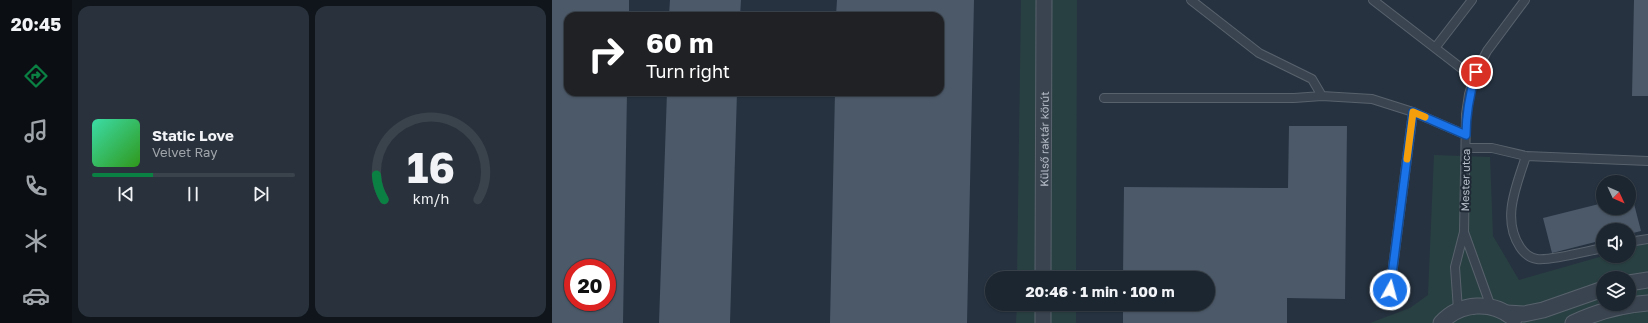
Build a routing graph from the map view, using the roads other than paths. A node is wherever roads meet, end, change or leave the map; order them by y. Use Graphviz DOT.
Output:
graph roads {
  1 [pos="1044,0"];
  2 [pos="1191,0"];
  3 [pos="1373,0"];
  4 [pos="1472,0"];
  5 [pos="1525,0"];
  6 [pos="1435,48"];
  7 [pos="1474,78"];
  8 [pos="1322,96"];
  9 [pos="1104,98"];
  10 [pos="1413,112"];
  11 [pos="1466,135"];
  12 [pos="1466,148"];
  13 [pos="1526,156"];
  14 [pos="1648,161"];
  15 [pos="1464,232"];
  16 [pos="1648,239"];
  17 [pos="1636,241"];
  18 [pos="1596,249"];
  19 [pos="1043,271"];
  20 [pos="1648,280"];
  21 [pos="1636,282"];
  22 [pos="1390,290"];
  23 [pos="1596,291"];
  24 [pos="1648,303"];
  25 [pos="1491,307"];
  26 [pos="1458,310"];
  27 [pos="1043,311"];
  28 [pos="1511,318"];
  29 [pos="1043,323"];
  30 [pos="1441,323"];
  31 [pos="1573,323"];
  1 -- 19 [label="street, Külső raktár körút"];
  2 -- 8 [label="lane"];
  3 -- 6 [label="lane"];
  4 -- 6 [label="lane"];
  5 -- 7 [label="lane, Mester utca"];
  6 -- 7 [label="lane"];
  7 -- 11 [label="lane, Mester utca"];
  8 -- 9 [label="lane"];
  8 -- 10 [label="lane"];
  10 -- 11 [label="lane"];
  10 -- 22 [label="lane"];
  11 -- 12 [label="lane, Mester utca"];
  12 -- 13 [label="lane"];
  12 -- 15 [label="lane, Mester utca"];
  13 -- 14 [label="lane"];
  13 -- 18 [label="lane"];
  15 -- 25 [label="lane"];
  15 -- 26 [label="lane"];
  16 -- 17 [label="lane"];
  20 -- 21 [label="street"];
  23 -- 28 [label="street"];
  24 -- 31 [label="street"];
  25 -- 26 [label="street"];
  25 -- 28 [label="street"];
  26 -- 30 [label="street"];
  27 -- 29 [label="street"];
}
